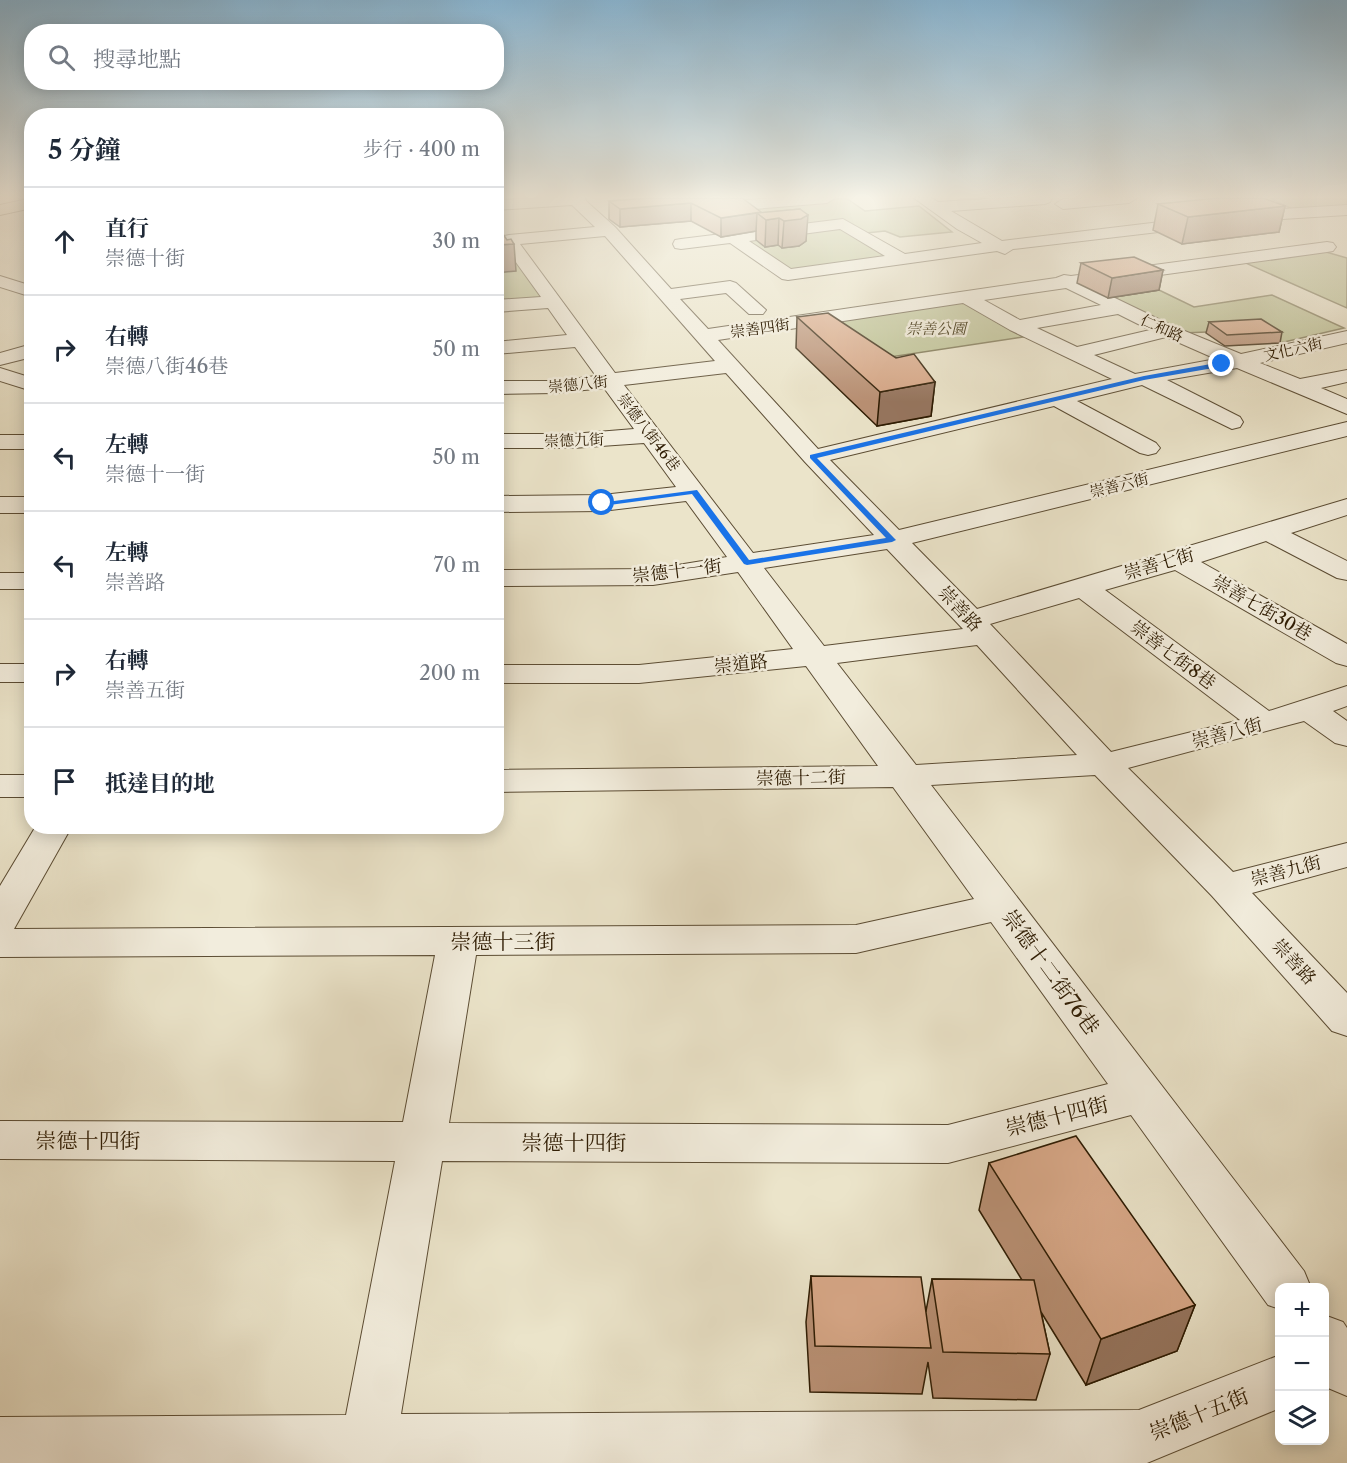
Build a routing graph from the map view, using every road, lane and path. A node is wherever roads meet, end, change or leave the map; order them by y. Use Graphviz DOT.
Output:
graph roads {
  1 [pos="524,266"];
  2 [pos="640,266"];
  3 [pos="775,266"];
  4 [pos="846,266"];
  5 [pos="885,266"];
  6 [pos="1037,266"];
  7 [pos="1184,266"];
  8 [pos="819,270"];
  9 [pos="24,275"];
  10 [pos="905,278"];
  11 [pos="0,281"];
  12 [pos="1068,282"];
  13 [pos="845,287"];
  14 [pos="24,289"];
  15 [pos="665,295"];
  16 [pos="967,298"];
  17 [pos="554,302"];
  18 [pos="504,305"];
  19 [pos="1118,308"];
  20 [pos="756,310"];
  21 [pos="1017,326"];
  22 [pos="1168,331"];
  23 [pos="702,336"];
  24 [pos="1347,337"];
  25 [pos="582,340"];
  26 [pos="504,347"];
  27 [pos="24,352"];
  28 [pos="1074,354"];
  29 [pos="0,359"];
  30 [pos="1239,361"];
  31 [pos="730,366"];
  32 [pos="0,374"];
  33 [pos="1347,376"];
  34 [pos="1138,380"];
  35 [pos="610,381"];
  36 [pos="24,382"];
  37 [pos="1298,386"];
  38 [pos="504,387"];
  39 [pos="1059,400"];
  40 [pos="1347,407"];
  41 [pos="1232,422"];
  42 [pos="1347,429"];
  43 [pos="652,435"];
  44 [pos="504,441"];
  45 [pos="0,442"];
  46 [pos="24,442"];
  47 [pos="1148,448"];
  48 [pos="813,457"];
  49 [pos="694,492"];
  50 [pos="504,504"];
  51 [pos="0,505"];
  52 [pos="24,505"];
  53 [pos="1347,507"];
  54 [pos="1266,531"];
  55 [pos="892,540"];
  56 [pos="1178,560"];
  57 [pos="747,562"];
  58 [pos="1347,572"];
  59 [pos="504,578"];
  60 [pos="0,581"];
  61 [pos="24,581"];
  62 [pos="1082,586"];
  63 [pos="977,627"];
  64 [pos="817,656"];
  65 [pos="1347,657"];
  66 [pos="0,673"];
  67 [pos="24,673"];
  68 [pos="504,674"];
  69 [pos="1347,696"];
  70 [pos="1310,710"];
  71 [pos="1264,723"];
  72 [pos="1347,736"];
  73 [pos="1104,764"];
  74 [pos="906,776"];
  75 [pos="504,781"];
  76 [pos="0,786"];
  77 [pos="24,786"];
  78 [pos="49,834"];
  79 [pos="1347,855"];
  80 [pos="1225,887"];
  81 [pos="1002,906"];
  82 [pos="0,919"];
  83 [pos="458,941"];
  84 [pos="0,943"];
  85 [pos="1347,1020"];
  86 [pos="1142,1094"];
  87 [pos="0,1140"];
  88 [pos="422,1142"];
  89 [pos="1283,1283"];
  90 [pos="1275,1383"];
  91 [pos="0,1445"];
  92 [pos="367,1453"];
  1 -- 17 [label="street, 崇德八街46巷"];
  2 -- 15 [label="street, 崇善路"];
  3 -- 8 [label="street"];
  4 -- 8 [label="street"];
  5 -- 10 [label="street"];
  6 -- 12 [label="street, 仁和路"];
  7 -- 12 [label="street, 崇善四街"];
  8 -- 13 [label="street"];
  9 -- 11 [label="street"];
  11 -- 14 [label="street"];
  12 -- 16 [label="street, 崇善四街"];
  12 -- 19 [label="street, 仁和路"];
  15 -- 20 [label="street"];
  15 -- 23 [label="street, 崇善路"];
  16 -- 21 [label="street"];
  16 -- 23 [label="street, 崇善四街"];
  17 -- 18 [label="street"];
  17 -- 25 [label="street, 崇德八街46巷"];
  19 -- 21 [label="street"];
  19 -- 22 [label="street, 仁和路"];
  21 -- 28 [label="street"];
  22 -- 28 [label="street"];
  22 -- 30 [label="street, 仁和路"];
  23 -- 31 [label="street, 崇善路"];
  24 -- 30 [label="street, 文化六街"];
  25 -- 26 [label="street"];
  25 -- 35 [label="street, 崇德八街46巷"];
  27 -- 29 [label="street"];
  28 -- 34 [label="street"];
  30 -- 34 [label="street, 文化六街"];
  30 -- 37 [label="street, 仁和路"];
  31 -- 35 [label="street, 崇德八街"];
  31 -- 48 [label="street, 崇善路"];
  32 -- 36 [label="street"];
  33 -- 37 [label="street"];
  34 -- 39 [label="street, 文化六街"];
  34 -- 41 [label="street"];
  35 -- 38 [label="street, 崇德八街"];
  35 -- 43 [label="street, 崇德八街46巷"];
  37 -- 40 [label="street, 仁和路"];
  39 -- 47 [label="street"];
  39 -- 48 [label="street, 文化六街"];
  42 -- 55 [label="street, 崇善六街"];
  43 -- 44 [label="street, 崇德九街"];
  43 -- 49 [label="street, 崇德八街46巷"];
  45 -- 46 [label="street"];
  48 -- 55 [label="street, 崇善路"];
  49 -- 50 [label="street"];
  49 -- 57 [label="street, 崇德八街46巷"];
  51 -- 52 [label="street"];
  53 -- 54 [label="street, 崇善七街"];
  54 -- 56 [label="street, 崇善七街"];
  54 -- 58 [label="street"];
  55 -- 57 [label="street, 崇德十一街"];
  55 -- 63 [label="street, 崇善路"];
  56 -- 62 [label="street, 崇善七街"];
  56 -- 65 [label="street, 崇善七街30巷"];
  57 -- 59 [label="street, 崇德十一街"];
  57 -- 64 [label="street, 崇德八街46巷"];
  60 -- 61 [label="street"];
  62 -- 63 [label="street, 崇善七街"];
  62 -- 71 [label="street, 崇善七街8巷"];
  63 -- 64 [label="street, 崇道路"];
  63 -- 73 [label="street, 崇善路"];
  64 -- 68 [label="street, 崇道路"];
  64 -- 74 [label="street, 崇德十二街76巷"];
  66 -- 67 [label="street"];
  69 -- 70 [label="street, 崇善八街"];
  70 -- 71 [label="street, 崇善八街"];
  70 -- 72 [label="street"];
  71 -- 73 [label="street, 崇善八街"];
  73 -- 74 [label="street, 崇德十二街"];
  73 -- 80 [label="street, 崇善路"];
  74 -- 75 [label="street, 崇德十二街"];
  74 -- 81 [label="street, 崇德十二街76巷"];
  76 -- 77 [label="street"];
  78 -- 82 [label="street"];
  79 -- 80 [label="street, 崇善九街"];
  80 -- 85 [label="street, 崇善路"];
  81 -- 83 [label="street, 崇德十三街"];
  81 -- 86 [label="street, 崇德十二街76巷"];
  83 -- 84 [label="street, 崇德十三街"];
  83 -- 88 [label="street"];
  86 -- 88 [label="street, 崇德十四街"];
  86 -- 89 [label="street, 崇德十二街76巷"];
  87 -- 88 [label="street, 崇德十四街"];
  88 -- 92 [label="street"];
  90 -- 92 [label="street, 崇德十五街"];
  91 -- 92 [label="street, 崇德十五街"];
}
